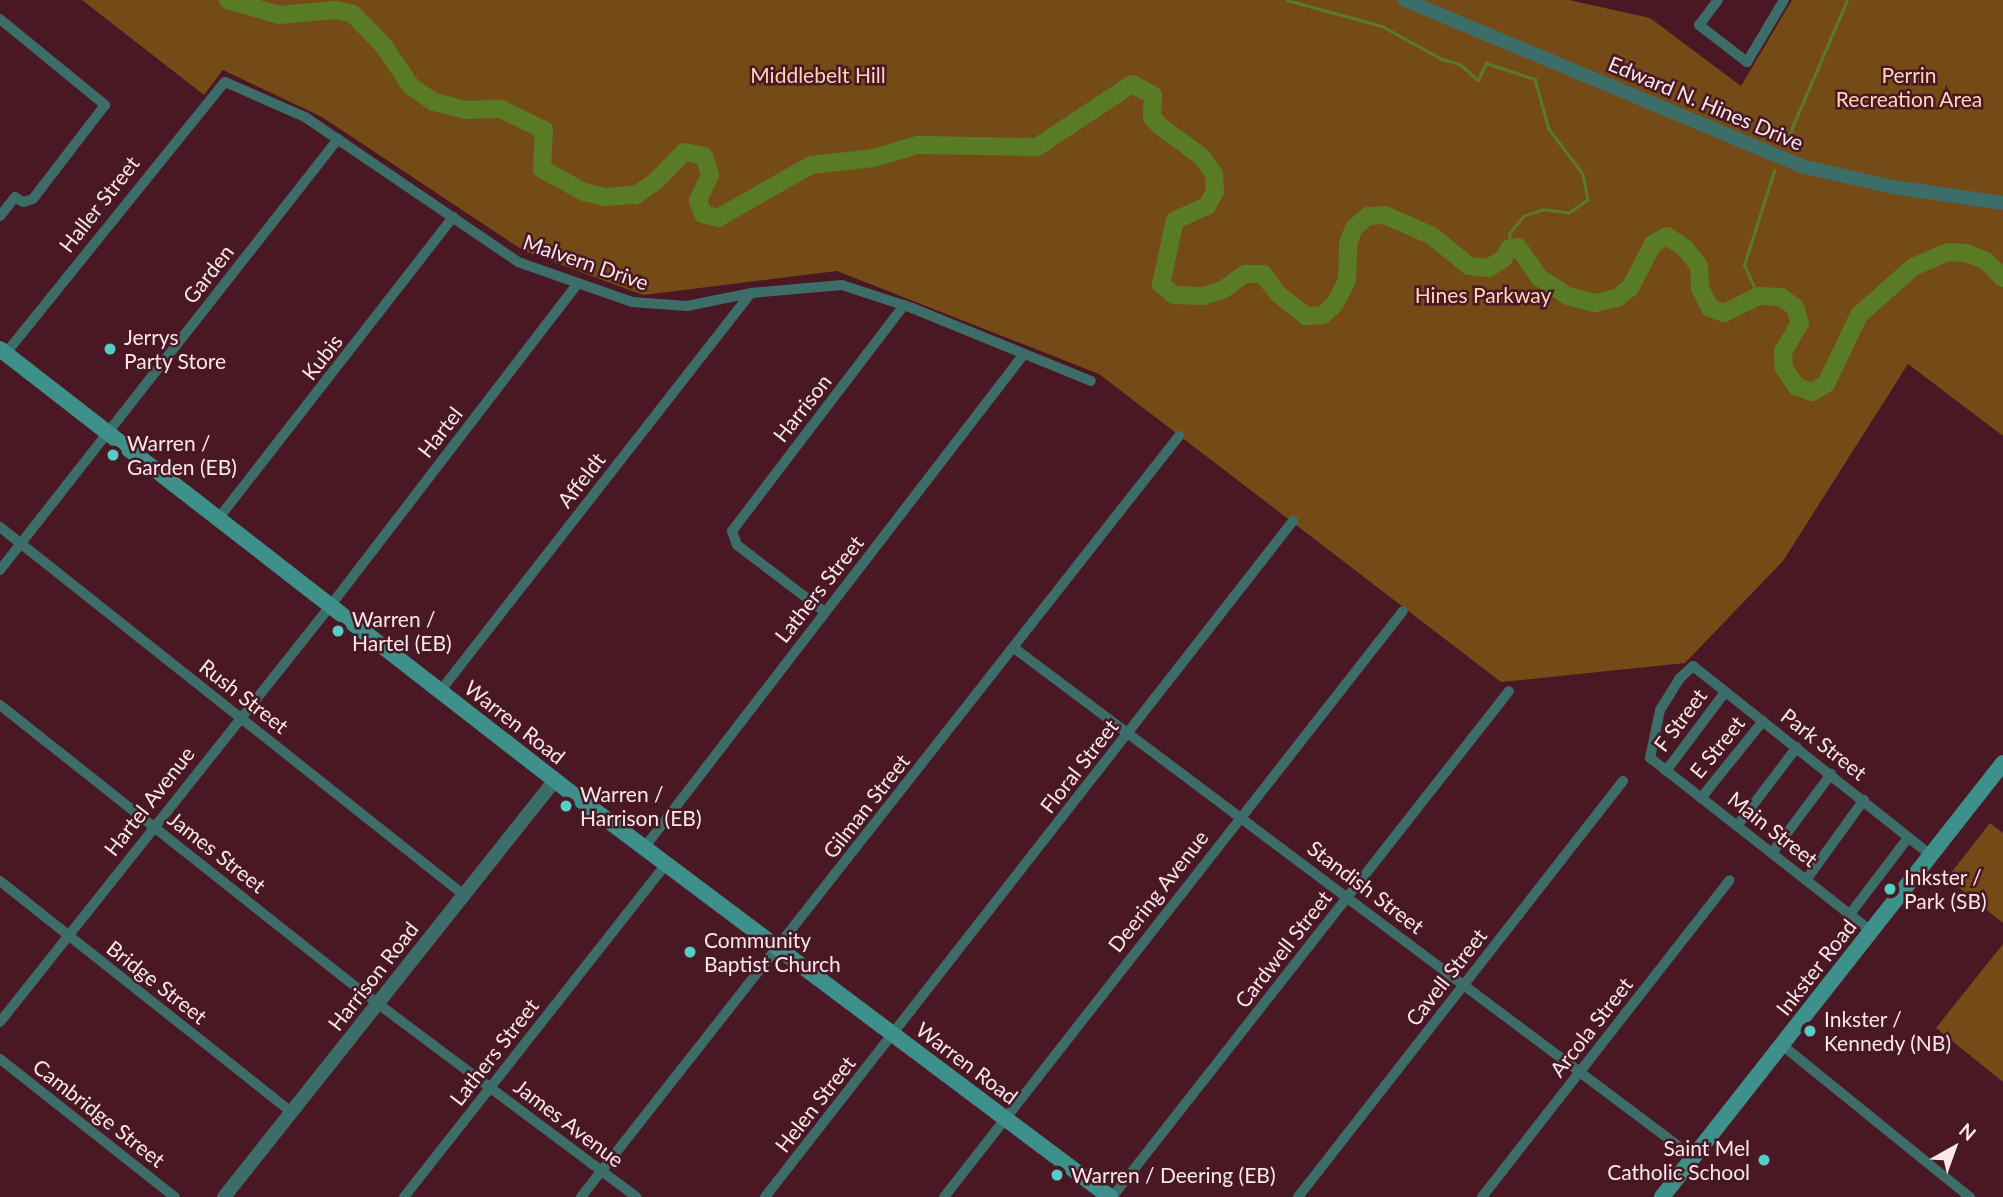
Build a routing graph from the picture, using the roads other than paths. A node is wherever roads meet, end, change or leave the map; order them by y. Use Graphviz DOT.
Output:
graph roads {
  1 [pos="1405,0"];
  2 [pos="1718,0"];
  3 [pos="1784,0"];
  4 [pos="0,19"];
  5 [pos="225,82"];
  6 [pos="338,138"];
  7 [pos="2003,203"];
  8 [pos="0,216"];
  9 [pos="453,217"];
  10 [pos="578,283"];
  11 [pos="751,293"];
  12 [pos="904,305"];
  13 [pos="3,351"];
  14 [pos="1024,354"];
  15 [pos="1091,381"];
  16 [pos="108,433"];
  17 [pos="1179,436"];
  18 [pos="218,519"];
  19 [pos="1293,521"];
  20 [pos="0,527"];
  21 [pos="21,544"];
  22 [pos="0,570"];
  23 [pos="331,605"];
  24 [pos="1403,611"];
  25 [pos="825,612"];
  26 [pos="1014,648"];
  27 [pos="441,690"];
  28 [pos="1509,691"];
  29 [pos="1725,692"];
  30 [pos="0,705"];
  31 [pos="240,717"];
  32 [pos="1763,721"];
  33 [pos="1128,734"];
  34 [pos="1797,747"];
  35 [pos="1650,758"];
  36 [pos="2003,763"];
  37 [pos="1666,771"];
  38 [pos="1831,774"];
  39 [pos="555,780"];
  40 [pos="1623,781"];
  41 [pos="1701,798"];
  42 [pos="1864,800"];
  43 [pos="1240,817"];
  44 [pos="1737,826"];
  45 [pos="153,827"];
  46 [pos="1908,838"];
  47 [pos="644,848"];
  48 [pos="1772,853"];
  49 [pos="1931,855"];
  50 [pos="666,864"];
  51 [pos="1730,880"];
  52 [pos="1807,880"];
  53 [pos="0,881"];
  54 [pos="464,895"];
  55 [pos="1348,898"];
  56 [pos="1850,914"];
  57 [pos="1871,931"];
  58 [pos="67,935"];
  59 [pos="778,947"];
  60 [pos="1464,985"];
  61 [pos="378,1003"];
  62 [pos="0,1022"];
  63 [pos="894,1034"];
  64 [pos="1782,1045"];
  65 [pos="0,1059"];
  66 [pos="1581,1072"];
  67 [pos="490,1088"];
  68 [pos="291,1112"];
  69 [pos="1006,1118"];
  70 [pos="1693,1157"];
  71 [pos="601,1171"];
  72 [pos="175,1197"];
  73 [pos="224,1197"];
  74 [pos="404,1197"];
  75 [pos="581,1197"];
  76 [pos="636,1197"];
  77 [pos="765,1197"];
  78 [pos="944,1197"];
  79 [pos="1111,1197"];
  80 [pos="1298,1197"];
  81 [pos="1482,1197"];
  82 [pos="1662,1197"];
  83 [pos="1970,1197"];
  1 -- 7 [label="street, Edward N. Hines Drive"];
  2 -- 3 [label="street"];
  4 -- 8 [label="street"];
  5 -- 6 [label="street, Malvern Drive"];
  5 -- 13 [label="street, Haller Street"];
  6 -- 9 [label="street, Malvern Drive"];
  6 -- 16 [label="street, Garden"];
  9 -- 10 [label="street, Malvern Drive"];
  9 -- 18 [label="street, Kubis"];
  10 -- 11 [label="street, Malvern Drive"];
  10 -- 23 [label="street, Hartel"];
  11 -- 12 [label="street, Malvern Drive"];
  11 -- 27 [label="street, Affeldt"];
  12 -- 14 [label="street, Malvern Drive"];
  12 -- 25 [label="street, Harrison"];
  13 -- 16 [label="main road, Warren Road"];
  14 -- 15 [label="street, Malvern Drive"];
  14 -- 25 [label="street, Lathers Street"];
  16 -- 18 [label="main road, Warren Road"];
  16 -- 21 [label="street, Garden"];
  17 -- 26 [label="street, Gilman Street"];
  18 -- 23 [label="main road, Warren Road"];
  19 -- 33 [label="street, Floral Street"];
  20 -- 21 [label="street, Rush Street"];
  21 -- 22 [label="street, Garden"];
  21 -- 31 [label="street, Rush Street"];
  23 -- 27 [label="main road, Warren Road"];
  23 -- 31 [label="street, Hartel Avenue"];
  24 -- 43 [label="street, Deering Avenue"];
  25 -- 47 [label="street, Lathers Street"];
  26 -- 33 [label="street, Standish Street"];
  26 -- 59 [label="street, Gilman Street"];
  27 -- 39 [label="main road, Warren Road"];
  28 -- 55 [label="street, Cardwell Street"];
  29 -- 32 [label="street, Park Street"];
  29 -- 35 [label="street, Park Street"];
  29 -- 37 [label="street, F Street"];
  30 -- 45 [label="street, James Street"];
  31 -- 45 [label="street, Hartel Avenue"];
  31 -- 54 [label="street, Rush Street"];
  32 -- 34 [label="street, Park Street"];
  32 -- 41 [label="street, E Street"];
  33 -- 43 [label="street, Standish Street"];
  33 -- 63 [label="street, Floral Street"];
  34 -- 38 [label="street, Park Street"];
  34 -- 44 [label="street"];
  35 -- 37 [label="street, Main Street"];
  36 -- 49 [label="main road, Inkster Road"];
  37 -- 41 [label="street, Main Street"];
  38 -- 42 [label="street, Park Street"];
  38 -- 48 [label="street"];
  39 -- 47 [label="main road, Warren Road"];
  39 -- 54 [label="street, Harrison Road"];
  40 -- 60 [label="street, Cavell Street"];
  41 -- 44 [label="street, Main Street"];
  42 -- 46 [label="street, Park Street"];
  42 -- 52 [label="street"];
  43 -- 55 [label="street, Standish Street"];
  43 -- 69 [label="street, Deering Avenue"];
  44 -- 48 [label="street, Main Street"];
  45 -- 58 [label="street, Hartel Avenue"];
  45 -- 61 [label="street, James Street"];
  46 -- 49 [label="street, Park Street"];
  46 -- 56 [label="street"];
  47 -- 50 [label="main road, Warren Road"];
  48 -- 52 [label="street, Main Street"];
  49 -- 57 [label="main road, Inkster Road"];
  50 -- 59 [label="main road, Warren Road"];
  50 -- 67 [label="street, Lathers Street"];
  51 -- 66 [label="street, Arcola Street"];
  52 -- 56 [label="street, Main Street"];
  53 -- 58 [label="street, Bridge Street"];
  54 -- 61 [label="street, Harrison Road"];
  55 -- 60 [label="street, Standish Street"];
  55 -- 79 [label="street, Cardwell Street"];
  56 -- 57 [label="street, Main Street"];
  57 -- 64 [label="main road, Inkster Road"];
  58 -- 62 [label="street, Hartel Avenue"];
  58 -- 68 [label="street, Bridge Street"];
  59 -- 63 [label="main road, Warren Road"];
  59 -- 71 [label="street, Gilman Street"];
  60 -- 66 [label="street, Standish Street"];
  60 -- 80 [label="street, Cavell Street"];
  61 -- 67 [label="street, James Avenue"];
  61 -- 68 [label="street, Harrison Road"];
  63 -- 69 [label="main road, Warren Road"];
  63 -- 77 [label="street, Helen Street"];
  64 -- 70 [label="main road, Inkster Road"];
  64 -- 83 [label="street"];
  65 -- 72 [label="street, Cambridge Street"];
  66 -- 70 [label="street, Standish Street"];
  66 -- 81 [label="street, Arcola Street"];
  67 -- 71 [label="street, James Avenue"];
  67 -- 74 [label="street, Lathers Street"];
  68 -- 73 [label="street, Harrison Road"];
  69 -- 78 [label="street, Deering Avenue"];
  69 -- 79 [label="main road, Warren Road"];
  70 -- 82 [label="main road, Inkster Road"];
  71 -- 75 [label="street, Gilman Street"];
  71 -- 76 [label="street, James Avenue"];
}
